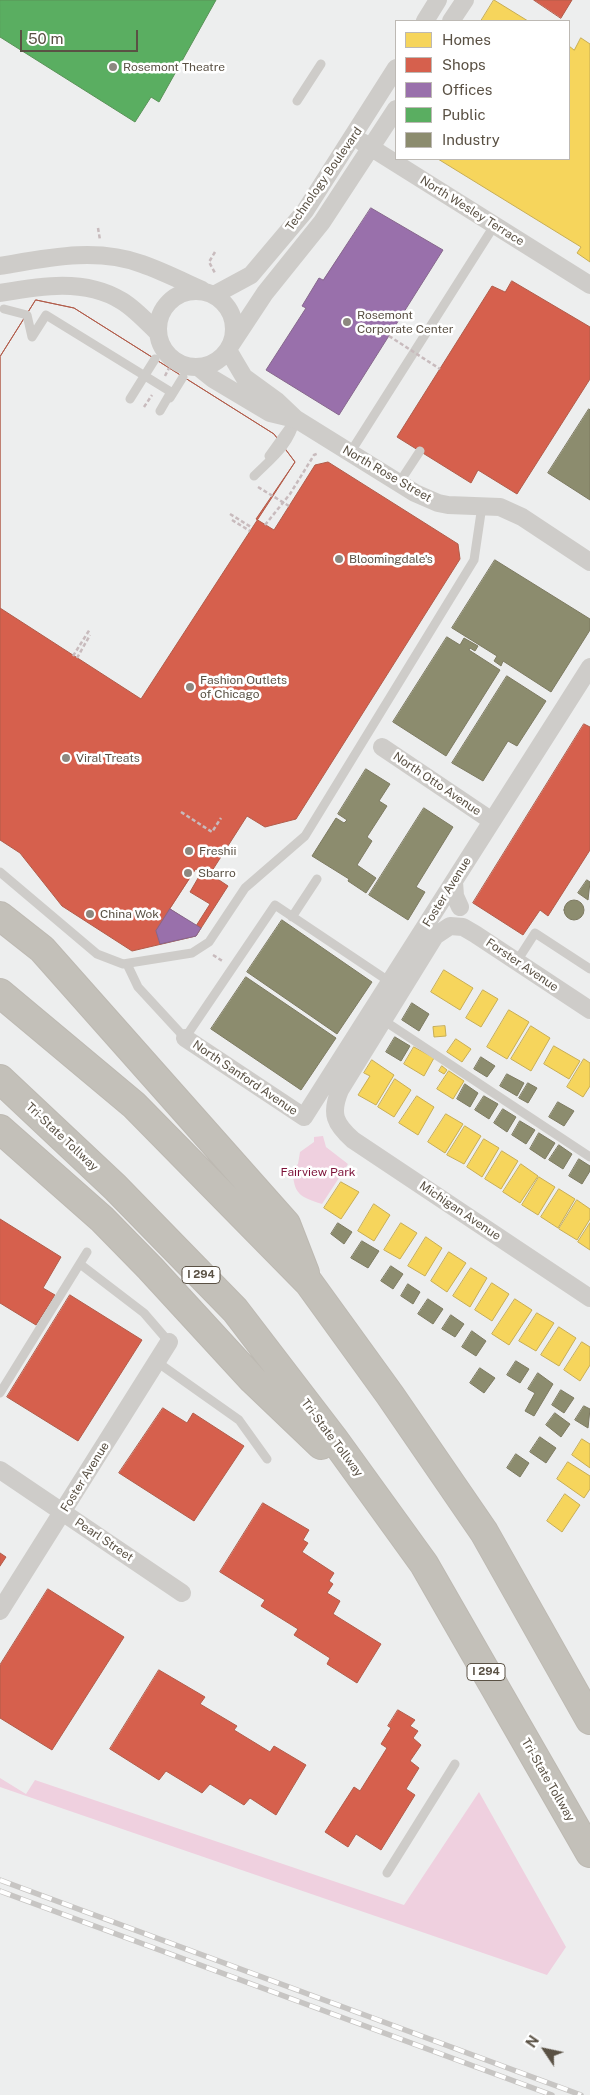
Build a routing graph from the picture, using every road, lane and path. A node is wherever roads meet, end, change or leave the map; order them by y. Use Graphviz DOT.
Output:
graph roads {
  1 [pos="438,0"];
  2 [pos="465,0"];
  3 [pos="426,20"];
  4 [pos="453,20"];
  5 [pos="321,64"];
  6 [pos="395,70"];
  7 [pos="297,101"];
  8 [pos="395,110"];
  9 [pos="354,137"];
  10 [pos="371,148"];
  11 [pos="494,226"];
  12 [pos="98,228"];
  13 [pos="100,242"];
  14 [pos="214,252"];
  15 [pos="0,266"];
  16 [pos="215,273"];
  17 [pos="590,285"];
  18 [pos="209,293"];
  19 [pos="2,301"];
  20 [pos="157,332"];
  21 [pos="389,336"];
  22 [pos="229,348"];
  23 [pos="155,359"];
  24 [pos="198,367"];
  25 [pos="440,369"];
  26 [pos="183,377"];
  27 [pos="130,399"];
  28 [pos="296,419"];
  29 [pos="420,451"];
  30 [pos="320,452"];
  31 [pos="350,453"];
  32 [pos="399,484"];
  33 [pos="254,485"];
  34 [pos="289,506"];
  35 [pos="482,506"];
  36 [pos="230,514"];
  37 [pos="232,520"];
  38 [pos="265,525"];
  39 [pos="251,527"];
  40 [pos="250,531"];
  41 [pos="590,562"];
  42 [pos="90,629"];
  43 [pos="90,635"];
  44 [pos="73,656"];
  45 [pos="77,658"];
  46 [pos="590,667"];
  47 [pos="382,747"];
  48 [pos="180,812"];
  49 [pos="221,818"];
  50 [pos="492,821"];
  51 [pos="0,872"];
  52 [pos="317,879"];
  53 [pos="454,882"];
  54 [pos="460,907"];
  55 [pos="0,916"];
  56 [pos="292,917"];
  57 [pos="450,926"];
  58 [pos="517,961"];
  59 [pos="127,964"];
  60 [pos="590,969"];
  61 [pos="390,982"];
  62 [pos="0,993"];
  63 [pos="590,1010"];
  64 [pos="383,1020"];
  65 [pos="185,1038"];
  66 [pos="0,1080"];
  67 [pos="304,1117"];
  68 [pos="336,1118"];
  69 [pos="0,1129"];
  70 [pos="590,1157"];
  71 [pos="87,1252"];
  72 [pos="80,1264"];
  73 [pos="310,1283"];
  74 [pos="590,1298"];
  75 [pos="169,1342"];
  76 [pos="157,1362"];
  77 [pos="0,1393"];
  78 [pos="267,1459"];
  79 [pos="0,1470"];
  80 [pos="375,1496"];
  81 [pos="63,1513"];
  82 [pos="182,1593"];
  83 [pos="0,1611"];
  84 [pos="590,1720"];
  85 [pos="455,1764"];
  86 [pos="590,1853"];
  87 [pos="388,1873"];
  1 -- 3 [label="street"];
  2 -- 4 [label="street"];
  5 -- 7 [label="lane"];
  6 -- 9 [label="street, Technology Boulevard"];
  8 -- 10 [label="street, Technology Boulevard"];
  9 -- 10 [label="street, North Wesley Terrace"];
  9 -- 18 [label="street, Technology Boulevard"];
  10 -- 11 [label="street, North Wesley Terrace"];
  10 -- 22 [label="street, Technology Boulevard"];
  11 -- 17 [label="street, North Wesley Terrace"];
  11 -- 31 [label="lane"];
  12 -- 13 [label="path"];
  14 -- 16 [label="path"];
  15 -- 18 [label="street"];
  18 -- 20 [label="street"];
  18 -- 22 [label="street"];
  19 -- 20 [label="street"];
  19 -- 26 [label="lane"];
  20 -- 24 [label="street"];
  21 -- 25 [label="path, bridge"];
  22 -- 24 [label="street"];
  22 -- 28 [label="street, North Rose Street"];
  23 -- 27 [label="lane"];
  24 -- 28 [label="street, North Rose Street"];
  28 -- 28 [label="lane"];
  28 -- 31 [label="street, North Rose Street"];
  29 -- 32 [label="lane"];
  30 -- 38 [label="path"];
  31 -- 32 [label="street, North Rose Street"];
  32 -- 35 [label="street, North Rose Street"];
  33 -- 34 [label="path"];
  35 -- 41 [label="street, North Rose Street"];
  35 -- 59 [label="lane"];
  36 -- 39 [label="path"];
  37 -- 40 [label="path"];
  42 -- 44 [label="path"];
  43 -- 45 [label="path"];
  46 -- 50 [label="street, Foster Avenue"];
  47 -- 50 [label="street, North Otto Avenue"];
  48 -- 49 [label="path"];
  50 -- 53 [label="street, Foster Avenue"];
  51 -- 59 [label="lane"];
  52 -- 56 [label="lane"];
  53 -- 54 [label="street"];
  53 -- 61 [label="street, Foster Avenue"];
  55 -- 73 [label="highway"];
  56 -- 61 [label="lane"];
  56 -- 65 [label="lane"];
  57 -- 58 [label="street, Forster Avenue"];
  57 -- 64 [label="street, Foster Avenue"];
  58 -- 60 [label="lane"];
  58 -- 63 [label="street, Forster Avenue"];
  59 -- 65 [label="lane"];
  61 -- 67 [label="street, Foster Avenue"];
  62 -- 73 [label="highway"];
  64 -- 68 [label="street, Foster Avenue"];
  64 -- 70 [label="lane"];
  65 -- 67 [label="street, North Sanford Avenue"];
  66 -- 80 [label="highway, Tri-State Tollway / I 294"];
  68 -- 74 [label="street, Michigan Avenue"];
  69 -- 80 [label="highway"];
  71 -- 72 [label="lane"];
  72 -- 75 [label="lane"];
  72 -- 77 [label="lane"];
  73 -- 84 [label="highway"];
  75 -- 76 [label="street, Foster Avenue"];
  76 -- 78 [label="lane"];
  76 -- 81 [label="street, Foster Avenue"];
  79 -- 81 [label="street, Pearl Street"];
  80 -- 86 [label="highway, Tri-State Tollway / I 294"];
  81 -- 82 [label="street, Pearl Street"];
  81 -- 83 [label="street, Foster Avenue"];
  85 -- 87 [label="lane"];
}
